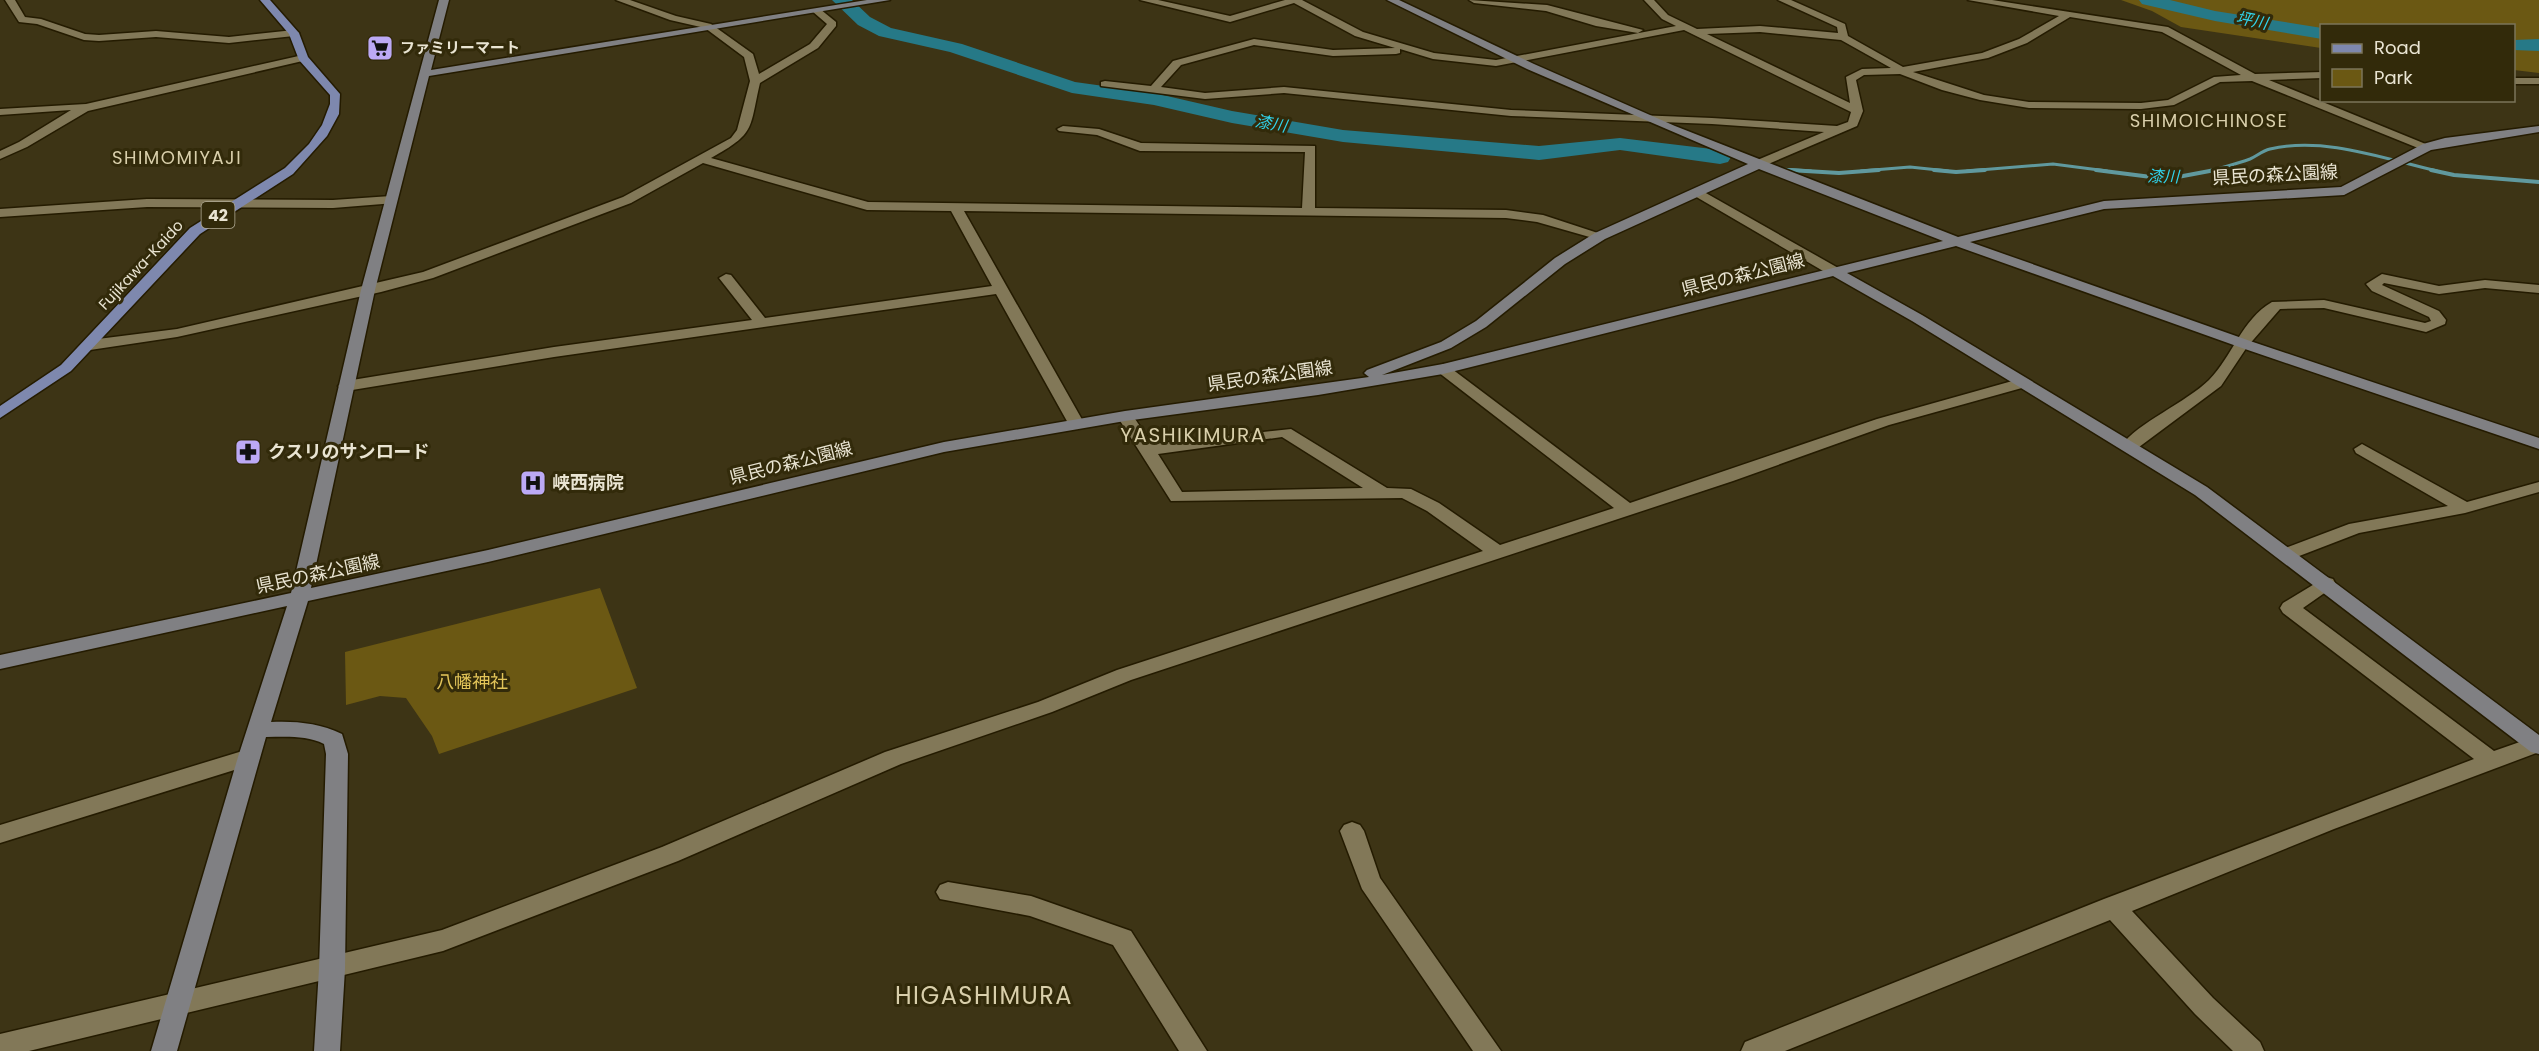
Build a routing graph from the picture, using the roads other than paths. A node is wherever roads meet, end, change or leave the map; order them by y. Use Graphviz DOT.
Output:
graph roads {
  1 [pos="10,0"];
  2 [pos="265,0"];
  3 [pos="444,0"];
  4 [pos="621,0"];
  5 [pos="885,0"];
  6 [pos="1145,0"];
  7 [pos="1295,0"];
  8 [pos="1392,0"];
  9 [pos="1474,0"];
  10 [pos="1648,0"];
  11 [pos="1783,0"];
  12 [pos="1818,0"];
  13 [pos="1974,0"];
  14 [pos="1800,8"];
  15 [pos="817,11"];
  16 [pos="2067,15"];
  17 [pos="1686,27"];
  18 [pos="712,28"];
  19 [pos="1697,31"];
  20 [pos="294,33"];
  21 [pos="1658,33"];
  22 [pos="1843,37"];
  23 [pos="1412,50"];
  24 [pos="303,58"];
  25 [pos="1517,61"];
  26 [pos="1901,71"];
  27 [pos="425,74"];
  28 [pos="2320,75"];
  29 [pos="2254,78"];
  30 [pos="755,81"];
  31 [pos="2515,81"];
  32 [pos="2539,81"];
  33 [pos="1105,84"];
  34 [pos="1153,90"];
  35 [pos="95,105"];
  36 [pos="1857,111"];
  37 [pos="0,112"];
  38 [pos="1647,118"];
  39 [pos="1063,129"];
  40 [pos="2539,129"];
  41 [pos="1839,130"];
  42 [pos="2424,149"];
  43 [pos="0,155"];
  44 [pos="702,159"];
  45 [pos="1759,164"];
  46 [pos="1697,192"];
  47 [pos="391,200"];
  48 [pos="238,202"];
  49 [pos="956,209"];
  50 [pos="1308,210"];
  51 [pos="0,213"];
  52 [pos="1600,236"];
  53 [pos="1954,240"];
  54 [pos="1835,272"];
  55 [pos="726,278"];
  56 [pos="1000,289"];
  57 [pos="2539,289"];
  58 [pos="368,290"];
  59 [pos="762,323"];
  60 [pos="2241,344"];
  61 [pos="90,345"];
  62 [pos="1443,369"];
  63 [pos="2023,383"];
  64 [pos="346,386"];
  65 [pos="1318,390"];
  66 [pos="0,413"];
  67 [pos="1125,416"];
  68 [pos="1076,423"];
  69 [pos="2539,444"];
  70 [pos="2129,446"];
  71 [pos="2362,449"];
  72 [pos="1147,450"];
  73 [pos="2539,487"];
  74 [pos="1380,492"];
  75 [pos="1625,508"];
  76 [pos="2465,508"];
  77 [pos="1497,552"];
  78 [pos="2287,554"];
  79 [pos="2326,583"];
  80 [pos="299,598"];
  81 [pos="0,662"];
  82 [pos="258,730"];
  83 [pos="2538,745"];
  84 [pos="249,757"];
  85 [pos="2492,761"];
  86 [pos="1352,831"];
  87 [pos="0,834"];
  88 [pos="948,892"];
  89 [pos="2113,906"];
  90 [pos="332,969"];
  91 [pos="176,1005"];
  92 [pos="0,1046"];
  93 [pos="164,1051"];
  94 [pos="327,1051"];
  95 [pos="1194,1051"];
  96 [pos="1488,1051"];
  97 [pos="1755,1051"];
  98 [pos="2251,1051"];
  1 -- 20 [label="street"];
  2 -- 20 [label="main road, Fujikawa-Kaido / 42"];
  3 -- 27 [label="street"];
  4 -- 18 [label="street"];
  5 -- 15 [label="street"];
  6 -- 7 [label="street"];
  7 -- 23 [label="street"];
  8 -- 25 [label="street"];
  9 -- 21 [label="street"];
  10 -- 17 [label="street"];
  11 -- 14 [label="street"];
  12 -- 14 [label="street"];
  13 -- 16 [label="street"];
  14 -- 22 [label="street"];
  15 -- 18 [label="street"];
  15 -- 30 [label="street"];
  16 -- 26 [label="street"];
  16 -- 29 [label="street"];
  17 -- 19 [label="street"];
  17 -- 21 [label="street"];
  18 -- 27 [label="street"];
  18 -- 30 [label="street"];
  19 -- 22 [label="street"];
  19 -- 36 [label="street"];
  20 -- 24 [label="main road, Fujikawa-Kaido / 42"];
  21 -- 25 [label="street"];
  22 -- 26 [label="street"];
  23 -- 25 [label="street"];
  23 -- 34 [label="street"];
  24 -- 35 [label="street"];
  24 -- 48 [label="main road, Fujikawa-Kaido / 42"];
  25 -- 38 [label="street"];
  26 -- 29 [label="street"];
  26 -- 36 [label="street"];
  27 -- 47 [label="street"];
  28 -- 29 [label="street"];
  29 -- 42 [label="street"];
  30 -- 44 [label="street"];
  31 -- 32 [label="street"];
  33 -- 34 [label="street"];
  34 -- 38 [label="street"];
  35 -- 37 [label="street"];
  35 -- 43 [label="street"];
  36 -- 41 [label="street"];
  38 -- 41 [label="street"];
  38 -- 45 [label="street"];
  39 -- 50 [label="street"];
  40 -- 42 [label="street, 県民の森公園線"];
  41 -- 45 [label="street"];
  42 -- 53 [label="street, 県民の森公園線"];
  44 -- 49 [label="street"];
  44 -- 58 [label="street"];
  45 -- 46 [label="street"];
  45 -- 53 [label="street"];
  46 -- 52 [label="street"];
  46 -- 54 [label="street"];
  47 -- 48 [label="street"];
  47 -- 58 [label="street"];
  48 -- 51 [label="street"];
  48 -- 61 [label="main road, Fujikawa-Kaido / 42"];
  49 -- 50 [label="street"];
  49 -- 56 [label="street"];
  50 -- 52 [label="street"];
  52 -- 65 [label="street"];
  53 -- 54 [label="street, 県民の森公園線"];
  53 -- 60 [label="street"];
  54 -- 62 [label="street, 県民の森公園線"];
  54 -- 63 [label="street"];
  55 -- 59 [label="street"];
  56 -- 59 [label="street"];
  56 -- 68 [label="street"];
  57 -- 60 [label="street"];
  58 -- 61 [label="street"];
  58 -- 64 [label="street"];
  59 -- 64 [label="street"];
  60 -- 69 [label="street"];
  60 -- 70 [label="street"];
  61 -- 66 [label="main road, Fujikawa-Kaido / 42"];
  62 -- 65 [label="street, 県民の森公園線"];
  62 -- 75 [label="street"];
  63 -- 70 [label="street"];
  63 -- 75 [label="street"];
  64 -- 80 [label="street"];
  65 -- 67 [label="street, 県民の森公園線"];
  67 -- 68 [label="street, 県民の森公園線"];
  67 -- 72 [label="street"];
  68 -- 80 [label="street, 県民の森公園線"];
  70 -- 78 [label="street"];
  71 -- 76 [label="street"];
  72 -- 74 [label="street"];
  72 -- 74 [label="street"];
  73 -- 76 [label="street"];
  74 -- 77 [label="street"];
  75 -- 77 [label="street"];
  76 -- 78 [label="street"];
  77 -- 90 [label="street"];
  78 -- 79 [label="street"];
  79 -- 83 [label="street"];
  79 -- 85 [label="street"];
  80 -- 81 [label="street, 県民の森公園線"];
  80 -- 82 [label="street"];
  82 -- 84 [label="street"];
  82 -- 90 [label="street"];
  83 -- 85 [label="street"];
  84 -- 87 [label="street"];
  84 -- 91 [label="street"];
  85 -- 89 [label="street"];
  86 -- 96 [label="street"];
  88 -- 95 [label="street"];
  89 -- 97 [label="street"];
  89 -- 98 [label="street"];
  90 -- 91 [label="street"];
  90 -- 94 [label="street"];
  91 -- 92 [label="street"];
  91 -- 93 [label="street"];
}
